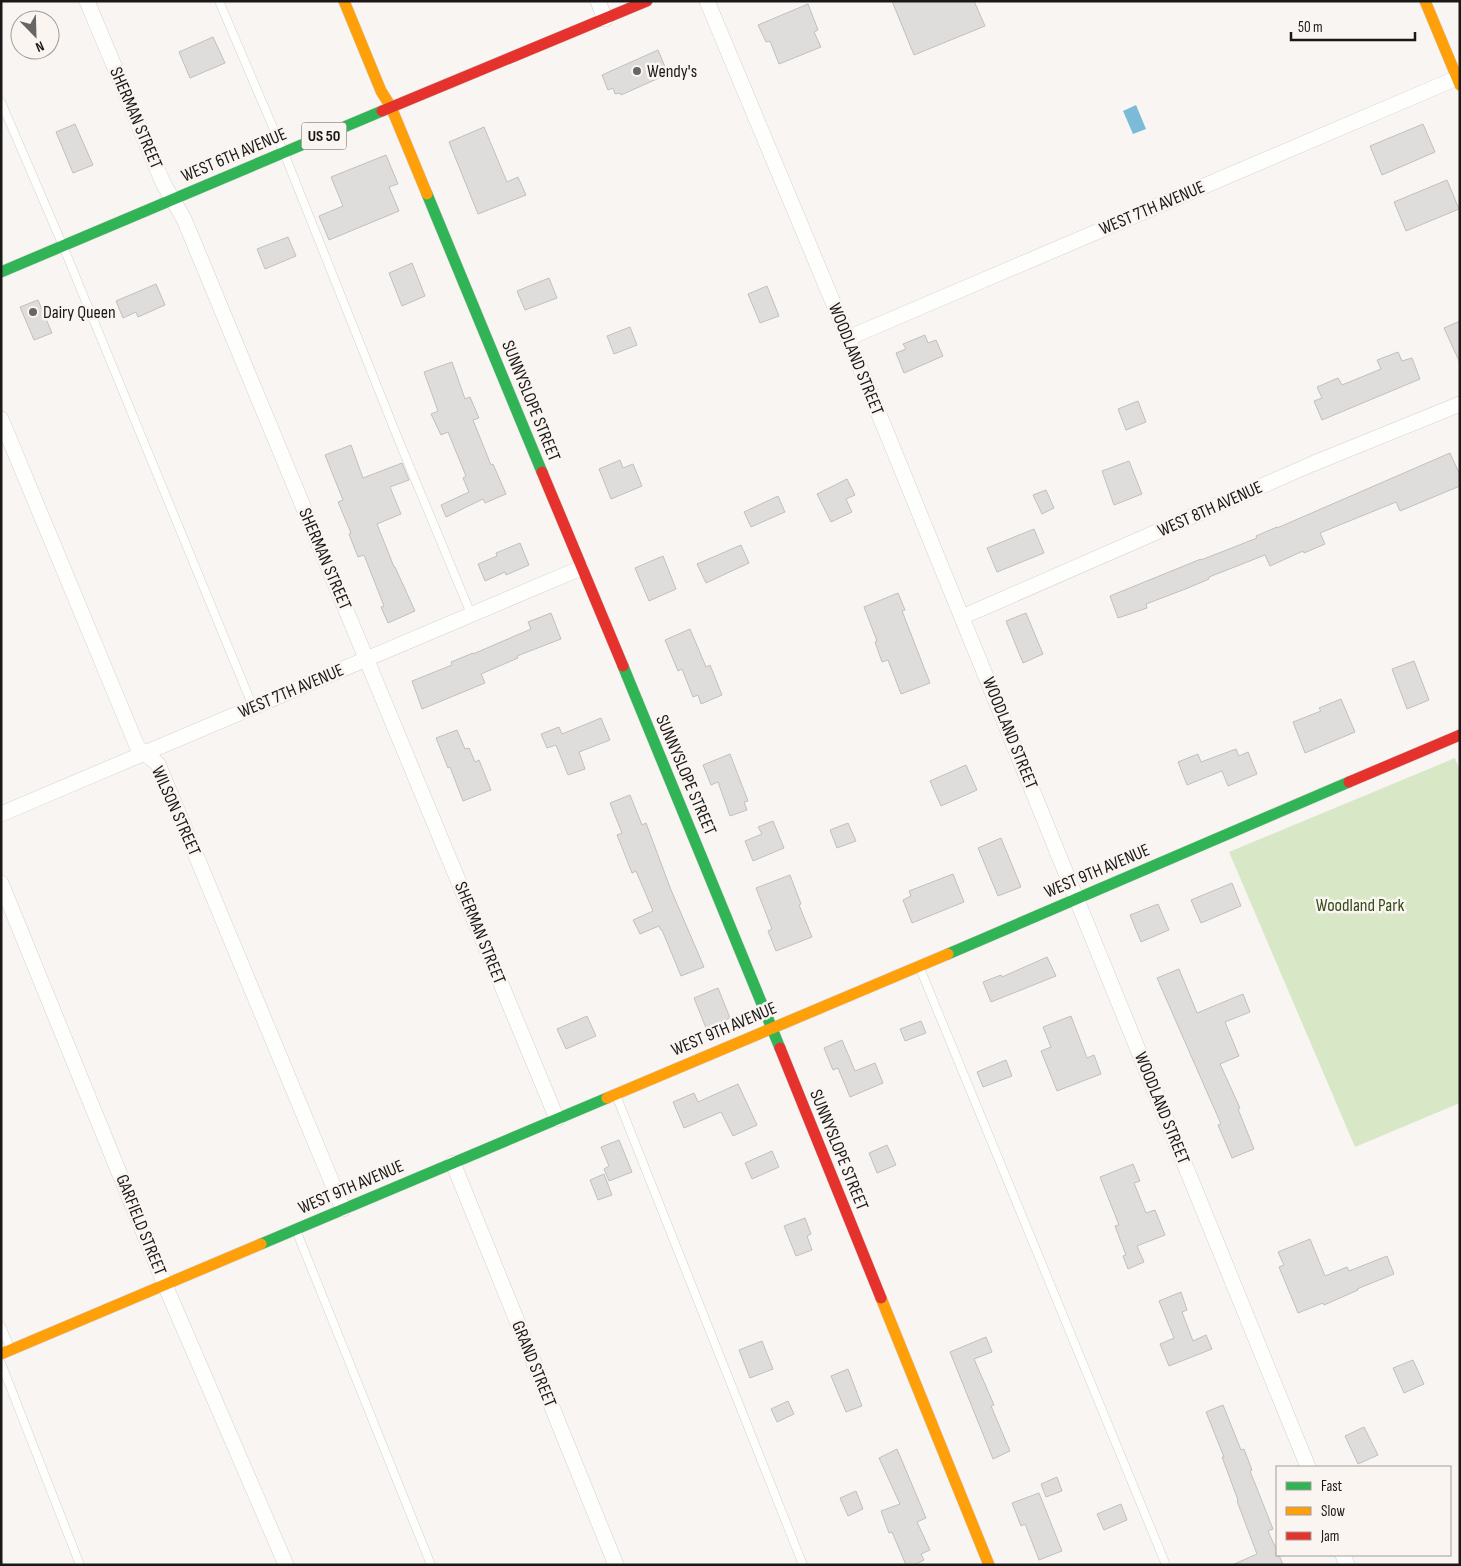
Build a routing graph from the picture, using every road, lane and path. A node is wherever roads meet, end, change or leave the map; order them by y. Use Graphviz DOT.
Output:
graph roads {
  1 [pos="87,1"];
  2 [pos="219,1"];
  3 [pos="344,1"];
  4 [pos="598,1"];
  5 [pos="647,1"];
  6 [pos="707,1"];
  7 [pos="1425,1"];
  8 [pos="605,19"];
  9 [pos="1458,82"];
  10 [pos="1,102"];
  11 [pos="391,107"];
  12 [pos="284,153"];
  13 [pos="173,199"];
  14 [pos="62,246"];
  15 [pos="1,272"];
  16 [pos="848,338"];
  17 [pos="1460,404"];
  18 [pos="1,420"];
  19 [pos="581,568"];
  20 [pos="471,614"];
  21 [pos="962,617"];
  22 [pos="367,659"];
  23 [pos="253,707"];
  24 [pos="1460,734"];
  25 [pos="144,754"];
  26 [pos="1,814"];
  27 [pos="1,883"];
  28 [pos="1077,898"];
  29 [pos="919,966"];
  30 [pos="772,1028"];
  31 [pos="616,1094"];
  32 [pos="557,1119"];
  33 [pos="453,1163"];
  34 [pos="343,1209"];
  35 [pos="296,1229"];
  36 [pos="165,1285"];
  37 [pos="1,1326"];
  38 [pos="6,1352"];
  39 [pos="1,1363"];
  40 [pos="1308,1466"];
  41 [pos="80,1565"];
  42 [pos="286,1565"];
  43 [pos="431,1565"];
  44 [pos="616,1565"];
  45 [pos="803,1565"];
  46 [pos="989,1565"];
  47 [pos="1166,1565"];
  1 -- 13 [label="street, SHERMAN STREET"];
  2 -- 12 [label="lane"];
  3 -- 11 [label="street, SUNNYSLOPE STREET"];
  4 -- 8 [label="street"];
  5 -- 8 [label="street, WEST 6TH AVENUE / US 50"];
  6 -- 16 [label="street, WOODLAND STREET"];
  7 -- 9 [label="street"];
  8 -- 11 [label="street, WEST 6TH AVENUE / US 50"];
  9 -- 16 [label="street, WEST 7TH AVENUE"];
  10 -- 14 [label="lane"];
  11 -- 12 [label="street, WEST 6TH AVENUE / US 50"];
  11 -- 19 [label="street, SUNNYSLOPE STREET"];
  12 -- 13 [label="street, WEST 6TH AVENUE / US 50"];
  12 -- 20 [label="lane"];
  13 -- 14 [label="street, WEST 6TH AVENUE / US 50"];
  13 -- 22 [label="street, SHERMAN STREET"];
  14 -- 15 [label="street, WEST 6TH AVENUE / US 50"];
  14 -- 23 [label="lane"];
  16 -- 21 [label="street, WOODLAND STREET"];
  17 -- 21 [label="street, WEST 8TH AVENUE"];
  18 -- 25 [label="street, WILSON STREET"];
  19 -- 20 [label="street, WEST 7TH AVENUE"];
  19 -- 30 [label="street, SUNNYSLOPE STREET"];
  20 -- 22 [label="street, WEST 7TH AVENUE"];
  21 -- 28 [label="street, WOODLAND STREET"];
  22 -- 23 [label="street, WEST 7TH AVENUE"];
  22 -- 32 [label="street, SHERMAN STREET"];
  23 -- 25 [label="street, WEST 7TH AVENUE"];
  24 -- 28 [label="street, WEST 9TH AVENUE"];
  25 -- 26 [label="street, WEST 7TH AVENUE"];
  25 -- 34 [label="street, WILSON STREET"];
  27 -- 36 [label="street, GARFIELD STREET"];
  28 -- 29 [label="street, WEST 9TH AVENUE"];
  28 -- 40 [label="street, WOODLAND STREET"];
  29 -- 30 [label="street, WEST 9TH AVENUE"];
  29 -- 47 [label="lane"];
  30 -- 31 [label="street, WEST 9TH AVENUE"];
  30 -- 46 [label="street, SUNNYSLOPE STREET"];
  31 -- 32 [label="street, WEST 9TH AVENUE"];
  31 -- 45 [label="lane"];
  32 -- 33 [label="street, WEST 9TH AVENUE"];
  33 -- 34 [label="street, WEST 9TH AVENUE"];
  33 -- 44 [label="street, GRAND STREET"];
  34 -- 35 [label="street, WEST 9TH AVENUE"];
  35 -- 36 [label="street, WEST 9TH AVENUE"];
  35 -- 43 [label="lane"];
  36 -- 38 [label="street, WEST 9TH AVENUE"];
  36 -- 42 [label="street, GARFIELD STREET"];
  37 -- 38 [label="lane"];
  39 -- 41 [label="lane"];
}
